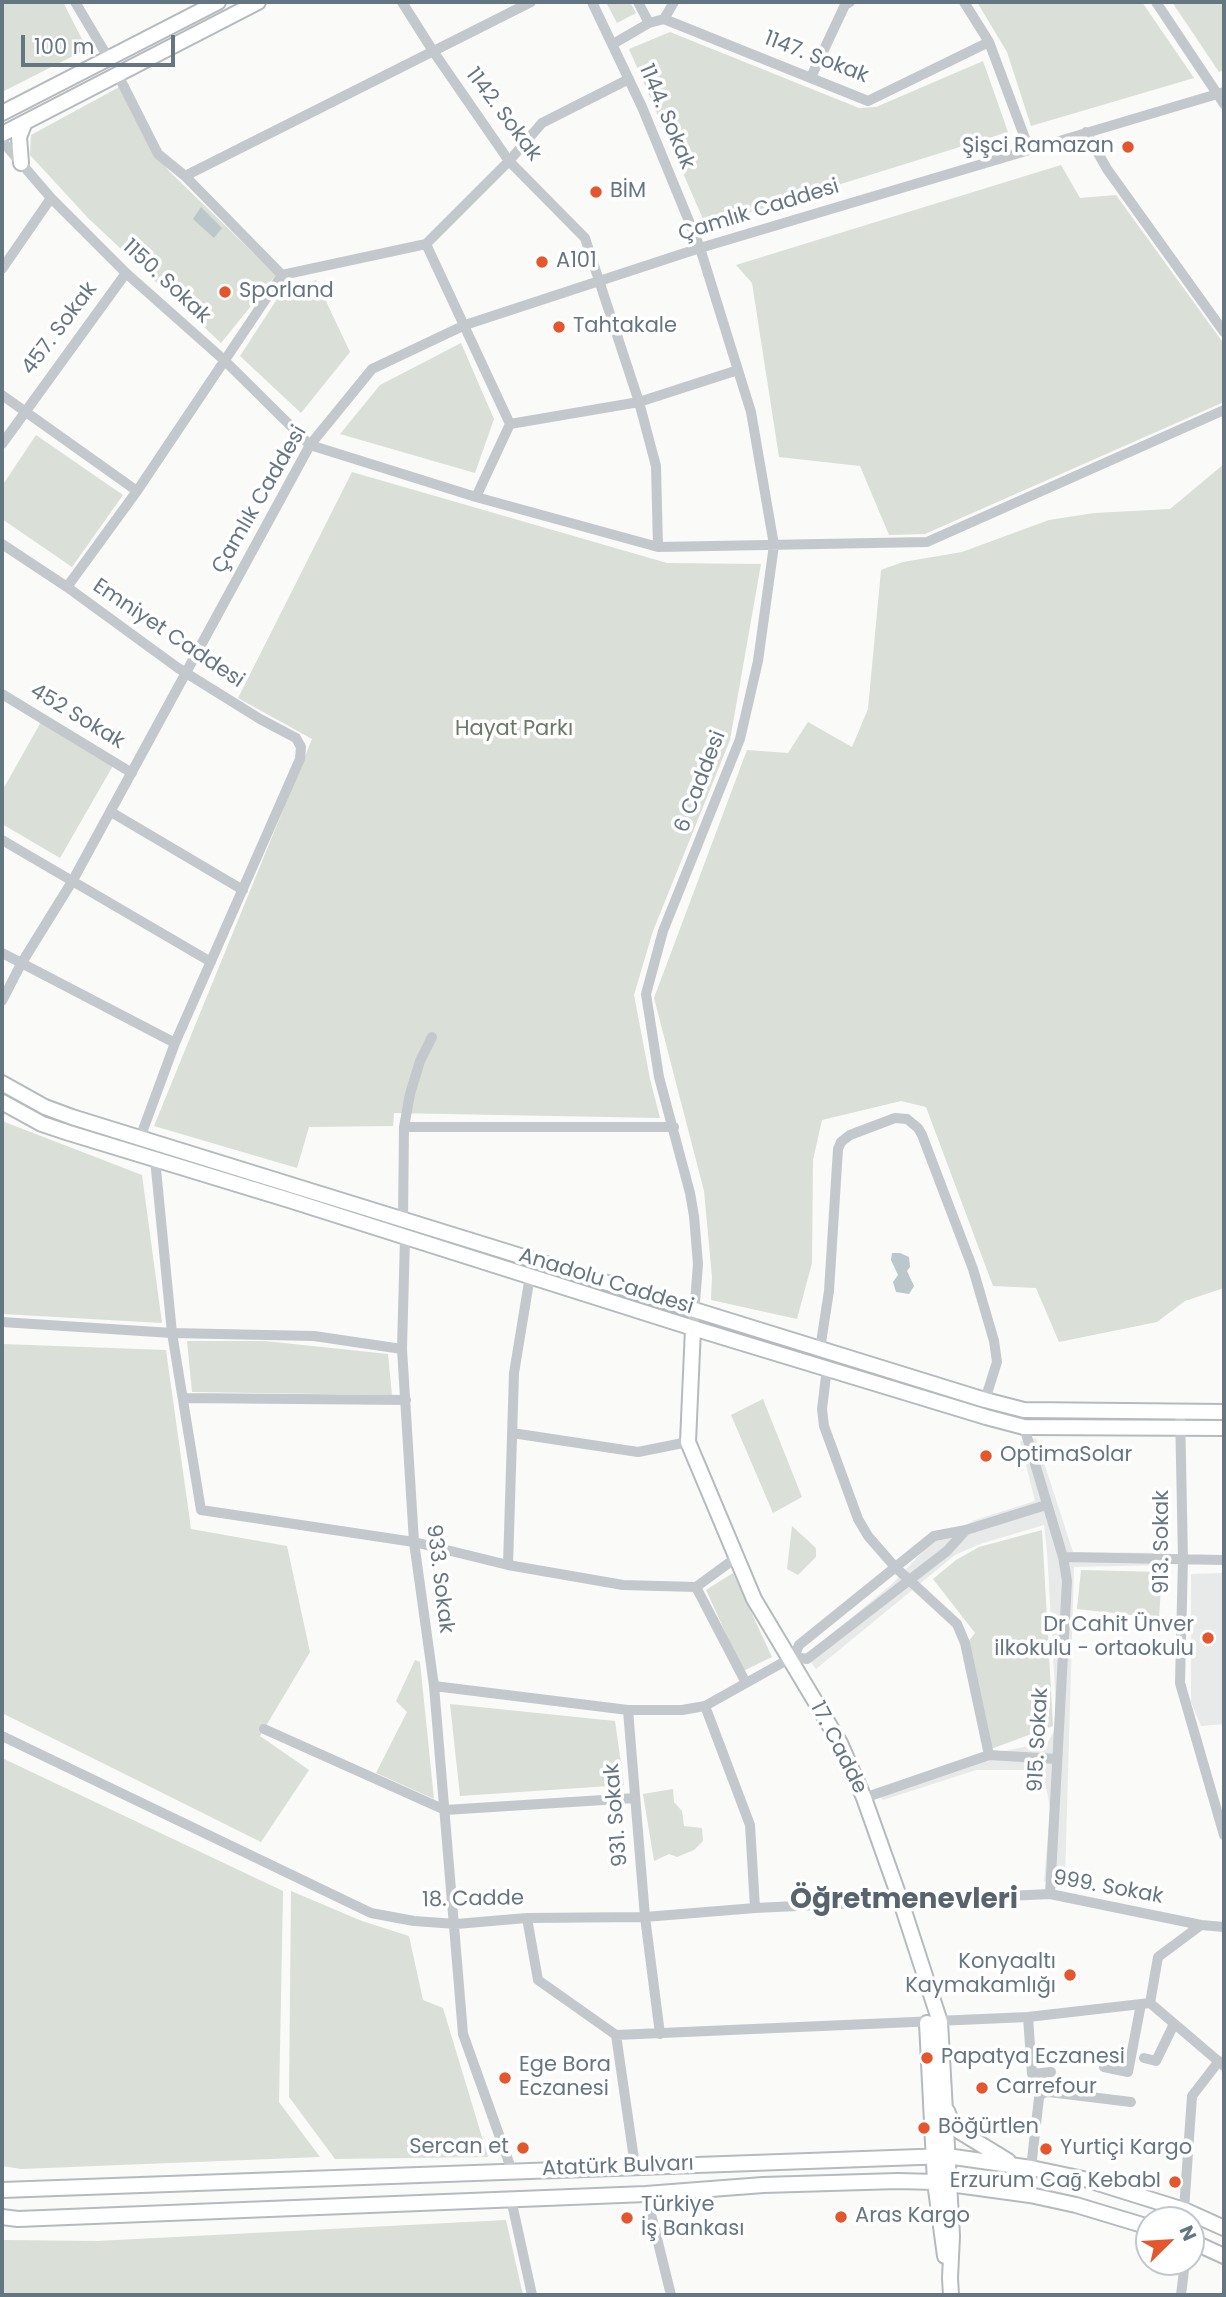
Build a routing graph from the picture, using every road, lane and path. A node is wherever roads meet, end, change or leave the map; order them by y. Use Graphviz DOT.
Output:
graph roads {
  1 [pos="75,2"];
  2 [pos="218,2"];
  3 [pos="258,2"];
  4 [pos="402,2"];
  5 [pos="531,2"];
  6 [pos="592,2"];
  7 [pos="638,2"];
  8 [pos="674,2"];
  9 [pos="850,2"];
  10 [pos="964,2"];
  11 [pos="1156,2"];
  12 [pos="664,19"];
  13 [pos="649,23"];
  14 [pos="989,42"];
  15 [pos="613,44"];
  16 [pos="433,51"];
  17 [pos="109,59"];
  18 [pos="118,75"];
  19 [pos="811,77"];
  20 [pos="629,79"];
  21 [pos="1222,97"];
  22 [pos="2,113"];
  23 [pos="25,122"];
  24 [pos="1086,132"];
  25 [pos="2,134"];
  26 [pos="2,141"];
  27 [pos="1029,149"];
  28 [pos="509,161"];
  29 [pos="21,163"];
  30 [pos="185,176"];
  31 [pos="51,198"];
  32 [pos="426,244"];
  33 [pos="701,248"];
  34 [pos="2,269"];
  35 [pos="126,273"];
  36 [pos="282,275"];
  37 [pos="599,281"];
  38 [pos="465,325"];
  39 [pos="1224,332"];
  40 [pos="224,360"];
  41 [pos="738,370"];
  42 [pos="2,395"];
  43 [pos="639,402"];
  44 [pos="24,410"];
  45 [pos="1224,410"];
  46 [pos="510,425"];
  47 [pos="2,444"];
  48 [pos="310,445"];
  49 [pos="137,491"];
  50 [pos="476,497"];
  51 [pos="2,544"];
  52 [pos="774,545"];
  53 [pos="657,547"];
  54 [pos="67,587"];
  55 [pos="186,673"];
  56 [pos="2,694"];
  57 [pos="132,773"];
  58 [pos="111,812"];
  59 [pos="2,840"];
  60 [pos="74,880"];
  61 [pos="243,890"];
  62 [pos="2,953"];
  63 [pos="211,962"];
  64 [pos="21,964"];
  65 [pos="2,1000"];
  66 [pos="432,1037"];
  67 [pos="175,1043"];
  68 [pos="2,1083"];
  69 [pos="2,1102"];
  70 [pos="404,1127"];
  71 [pos="674,1127"];
  72 [pos="140,1138"];
  73 [pos="155,1159"];
  74 [pos="403,1220"];
  75 [pos="405,1238"];
  76 [pos="530,1276"];
  77 [pos="694,1310"];
  78 [pos="2,1322"];
  79 [pos="693,1328"];
  80 [pos="172,1333"];
  81 [pos="402,1349"];
  82 [pos="820,1349"];
  83 [pos="827,1368"];
  84 [pos="185,1398"];
  85 [pos="406,1400"];
  86 [pos="985,1400"];
  87 [pos="1181,1412"];
  88 [pos="1224,1412"];
  89 [pos="1024,1427"];
  90 [pos="1181,1427"];
  91 [pos="1224,1428"];
  92 [pos="512,1433"];
  93 [pos="688,1442"];
  94 [pos="1046,1505"];
  95 [pos="965,1530"];
  96 [pos="414,1542"];
  97 [pos="1063,1557"];
  98 [pos="737,1558"];
  99 [pos="1183,1559"];
  100 [pos="1224,1560"];
  101 [pos="508,1565"];
  102 [pos="895,1567"];
  103 [pos="909,1580"];
  104 [pos="696,1587"];
  105 [pos="792,1658"];
  106 [pos="746,1683"];
  107 [pos="434,1686"];
  108 [pos="705,1706"];
  109 [pos="628,1710"];
  110 [pos="264,1729"];
  111 [pos="2,1736"];
  112 [pos="989,1755"];
  113 [pos="1057,1759"];
  114 [pos="635,1798"];
  115 [pos="863,1798"];
  116 [pos="445,1810"];
  117 [pos="1220,1810"];
  118 [pos="1224,1835"];
  119 [pos="1050,1894"];
  120 [pos="901,1902"];
  121 [pos="755,1908"];
  122 [pos="645,1916"];
  123 [pos="527,1918"];
  124 [pos="456,1924"];
  125 [pos="1201,1925"];
  126 [pos="1224,1927"];
  127 [pos="1145,2004"];
  128 [pos="1028,2017"];
  129 [pos="933,2022"];
  130 [pos="1174,2024"];
  131 [pos="660,2034"];
  132 [pos="616,2035"];
  133 [pos="1144,2058"];
  134 [pos="1222,2064"];
  135 [pos="1104,2067"];
  136 [pos="1051,2072"];
  137 [pos="944,2102"];
  138 [pos="1130,2102"];
  139 [pos="941,2156"];
  140 [pos="1015,2165"];
  141 [pos="635,2166"];
  142 [pos="1031,2168"];
  143 [pos="512,2171"];
  144 [pos="942,2183"];
  145 [pos="2,2190"];
  146 [pos="646,2194"];
  147 [pos="511,2199"];
  148 [pos="1171,2206"];
  149 [pos="1184,2206"];
  150 [pos="2,2217"];
  151 [pos="1205,2219"];
  152 [pos="1135,2223"];
  153 [pos="1224,2228"];
  154 [pos="1205,2247"];
  155 [pos="1224,2256"];
  156 [pos="1183,2276"];
  157 [pos="532,2295"];
  158 [pos="671,2295"];
  159 [pos="951,2295"];
  160 [pos="1181,2295"];
  1 -- 17 [label="street"];
  2 -- 17 [label="main road"];
  3 -- 18 [label="main road"];
  4 -- 16 [label="street, 1142. Sokak"];
  5 -- 16 [label="street"];
  6 -- 15 [label="street, 1144. Sokak"];
  7 -- 13 [label="street"];
  8 -- 12 [label="street"];
  9 -- 19 [label="street"];
  10 -- 14 [label="street"];
  11 -- 21 [label="street"];
  12 -- 13 [label="street"];
  12 -- 19 [label="street, 1147. Sokak"];
  13 -- 15 [label="street"];
  14 -- 19 [label="street, 1147. Sokak"];
  14 -- 27 [label="street"];
  15 -- 20 [label="street, 1144. Sokak"];
  16 -- 28 [label="street, 1142. Sokak"];
  16 -- 30 [label="street"];
  17 -- 22 [label="main road"];
  18 -- 23 [label="main road"];
  18 -- 30 [label="street"];
  20 -- 28 [label="street"];
  20 -- 33 [label="street, 1144. Sokak"];
  21 -- 24 [label="street, Çamlık Caddesi"];
  23 -- 25 [label="main road"];
  23 -- 29 [label="main road"];
  24 -- 27 [label="street, Çamlık Caddesi"];
  24 -- 39 [label="street"];
  26 -- 29 [label="street, 1150. Sokak"];
  27 -- 33 [label="street, Çamlık Caddesi"];
  28 -- 32 [label="street"];
  28 -- 37 [label="street, 1142. Sokak"];
  29 -- 31 [label="street, 1150. Sokak"];
  30 -- 36 [label="street"];
  31 -- 34 [label="street"];
  31 -- 35 [label="street, 1150. Sokak"];
  32 -- 36 [label="street"];
  32 -- 38 [label="street"];
  33 -- 37 [label="street, Çamlık Caddesi"];
  33 -- 41 [label="street, 6 Caddesi"];
  35 -- 40 [label="street, 1150. Sokak"];
  35 -- 44 [label="street, 457. Sokak"];
  36 -- 40 [label="street"];
  37 -- 38 [label="street, Çamlık Caddesi"];
  37 -- 43 [label="street, 1142. Sokak"];
  38 -- 46 [label="street"];
  38 -- 48 [label="street, Çamlık Caddesi"];
  40 -- 48 [label="street, 1150. Sokak"];
  40 -- 49 [label="street"];
  41 -- 43 [label="street"];
  41 -- 52 [label="street, 6 Caddesi"];
  42 -- 44 [label="street"];
  43 -- 46 [label="street"];
  43 -- 53 [label="street, 1142. Sokak"];
  44 -- 47 [label="street, 457. Sokak"];
  44 -- 49 [label="street"];
  45 -- 52 [label="street"];
  46 -- 50 [label="street"];
  48 -- 50 [label="street"];
  48 -- 55 [label="street, Çamlık Caddesi"];
  49 -- 54 [label="street"];
  50 -- 53 [label="street"];
  51 -- 54 [label="street, Emniyet Caddesi"];
  52 -- 53 [label="street"];
  52 -- 71 [label="street, 6 Caddesi"];
  54 -- 55 [label="street, Emniyet Caddesi"];
  55 -- 57 [label="street, Çamlık Caddesi"];
  55 -- 61 [label="street, Emniyet Caddesi"];
  56 -- 57 [label="street, 452 Sokak"];
  57 -- 58 [label="street, Çamlık Caddesi"];
  58 -- 60 [label="street, Çamlık Caddesi"];
  58 -- 61 [label="street"];
  59 -- 60 [label="street"];
  60 -- 63 [label="street"];
  60 -- 64 [label="street, Çamlık Caddesi"];
  61 -- 63 [label="street"];
  62 -- 64 [label="street"];
  63 -- 67 [label="street"];
  64 -- 65 [label="street, Çamlık Caddesi"];
  64 -- 67 [label="street"];
  66 -- 70 [label="street"];
  67 -- 72 [label="street"];
  68 -- 72 [label="main road, Anadolu Caddesi"];
  69 -- 73 [label="main road, Anadolu Caddesi"];
  70 -- 71 [label="street"];
  70 -- 74 [label="street"];
  71 -- 77 [label="street, 6 Caddesi"];
  72 -- 74 [label="main road, Anadolu Caddesi"];
  73 -- 75 [label="main road, Anadolu Caddesi"];
  73 -- 80 [label="street"];
  74 -- 77 [label="main road, Anadolu Caddesi"];
  75 -- 76 [label="main road, Anadolu Caddesi"];
  75 -- 81 [label="street, 933. Sokak"];
  76 -- 79 [label="main road, Anadolu Caddesi"];
  76 -- 92 [label="street"];
  77 -- 79 [label="street, 6 Caddesi"];
  77 -- 82 [label="main road, Anadolu Caddesi"];
  78 -- 80 [label="street"];
  79 -- 83 [label="main road, Anadolu Caddesi"];
  79 -- 93 [label="main road, 17. Cadde"];
  80 -- 81 [label="street"];
  80 -- 84 [label="street"];
  81 -- 85 [label="street, 933. Sokak"];
  82 -- 86 [label="main road, Anadolu Caddesi"];
  82 -- 86 [label="street"];
  83 -- 89 [label="main road, Anadolu Caddesi"];
  83 -- 102 [label="street"];
  84 -- 85 [label="street"];
  84 -- 96 [label="street"];
  85 -- 96 [label="street, 933. Sokak"];
  86 -- 87 [label="main road, Anadolu Caddesi"];
  87 -- 88 [label="main road, Anadolu Caddesi"];
  87 -- 90 [label="street, 913. Sokak"];
  89 -- 90 [label="main road, Anadolu Caddesi"];
  89 -- 94 [label="street, 915. Sokak"];
  90 -- 91 [label="main road, Anadolu Caddesi"];
  90 -- 99 [label="street, 913. Sokak"];
  92 -- 93 [label="street"];
  92 -- 101 [label="street"];
  93 -- 98 [label="main road, 17. Cadde"];
  94 -- 95 [label="street"];
  94 -- 97 [label="street, 915. Sokak"];
  95 -- 102 [label="street"];
  95 -- 103 [label="street"];
  96 -- 101 [label="street"];
  96 -- 107 [label="street, 933. Sokak"];
  97 -- 99 [label="street"];
  97 -- 113 [label="street, 915. Sokak"];
  98 -- 104 [label="street"];
  98 -- 105 [label="main road, 17. Cadde"];
  99 -- 100 [label="street"];
  99 -- 117 [label="street, 913. Sokak"];
  101 -- 104 [label="street"];
  102 -- 103 [label="street"];
  102 -- 105 [label="street"];
  103 -- 105 [label="street"];
  103 -- 112 [label="street"];
  104 -- 106 [label="street"];
  105 -- 106 [label="street"];
  105 -- 115 [label="main road, 17. Cadde"];
  106 -- 108 [label="street"];
  107 -- 109 [label="street"];
  107 -- 116 [label="street, 933. Sokak"];
  108 -- 109 [label="street"];
  108 -- 121 [label="street"];
  109 -- 114 [label="street, 931. Sokak"];
  110 -- 116 [label="street"];
  111 -- 124 [label="street, 18. Cadde"];
  112 -- 113 [label="street"];
  112 -- 115 [label="street"];
  113 -- 119 [label="street, 915. Sokak"];
  114 -- 116 [label="street"];
  114 -- 122 [label="street, 931. Sokak"];
  115 -- 120 [label="main road, 17. Cadde"];
  116 -- 124 [label="street, 933. Sokak"];
  117 -- 118 [label="street, 913. Sokak"];
  119 -- 120 [label="street, 999. Sokak"];
  119 -- 125 [label="street, 999. Sokak"];
  120 -- 121 [label="street, 18. Cadde"];
  120 -- 129 [label="main road, 17. Cadde"];
  121 -- 122 [label="street, 18. Cadde"];
  122 -- 123 [label="street, 18. Cadde"];
  122 -- 131 [label="street, 931. Sokak"];
  123 -- 124 [label="street, 18. Cadde"];
  123 -- 132 [label="street"];
  124 -- 143 [label="street, 933. Sokak"];
  125 -- 126 [label="street, 999. Sokak"];
  125 -- 127 [label="street"];
  127 -- 128 [label="street"];
  127 -- 130 [label="street"];
  127 -- 135 [label="street"];
  128 -- 129 [label="street"];
  128 -- 136 [label="street"];
  129 -- 131 [label="street"];
  129 -- 137 [label="main road, 17. Cadde"];
  129 -- 139 [label="main road"];
  130 -- 133 [label="street"];
  130 -- 134 [label="street"];
  131 -- 132 [label="street"];
  132 -- 141 [label="street"];
  134 -- 149 [label="street"];
  137 -- 139 [label="main road, 17. Cadde"];
  137 -- 140 [label="main road"];
  138 -- 142 [label="street"];
  139 -- 140 [label="main road, Atatürk Bulvarı"];
  139 -- 141 [label="main road, Atatürk Bulvarı"];
  139 -- 144 [label="main road, 17. Cadde"];
  140 -- 142 [label="main road, Atatürk Bulvarı"];
  141 -- 143 [label="main road, Atatürk Bulvarı"];
  142 -- 148 [label="main road, Atatürk Bulvarı"];
  143 -- 145 [label="main road, Atatürk Bulvarı"];
  144 -- 146 [label="main road, Atatürk Bulvarı"];
  144 -- 152 [label="main road, Atatürk Bulvarı"];
  144 -- 159 [label="main road, 17. Cadde"];
  146 -- 147 [label="main road, Atatürk Bulvarı"];
  146 -- 158 [label="street"];
  147 -- 150 [label="main road, Atatürk Bulvarı"];
  147 -- 157 [label="street"];
  151 -- 153 [label="main road, Atatürk Bulvarı"];
  154 -- 155 [label="main road"];
  156 -- 160 [label="street"];
}
